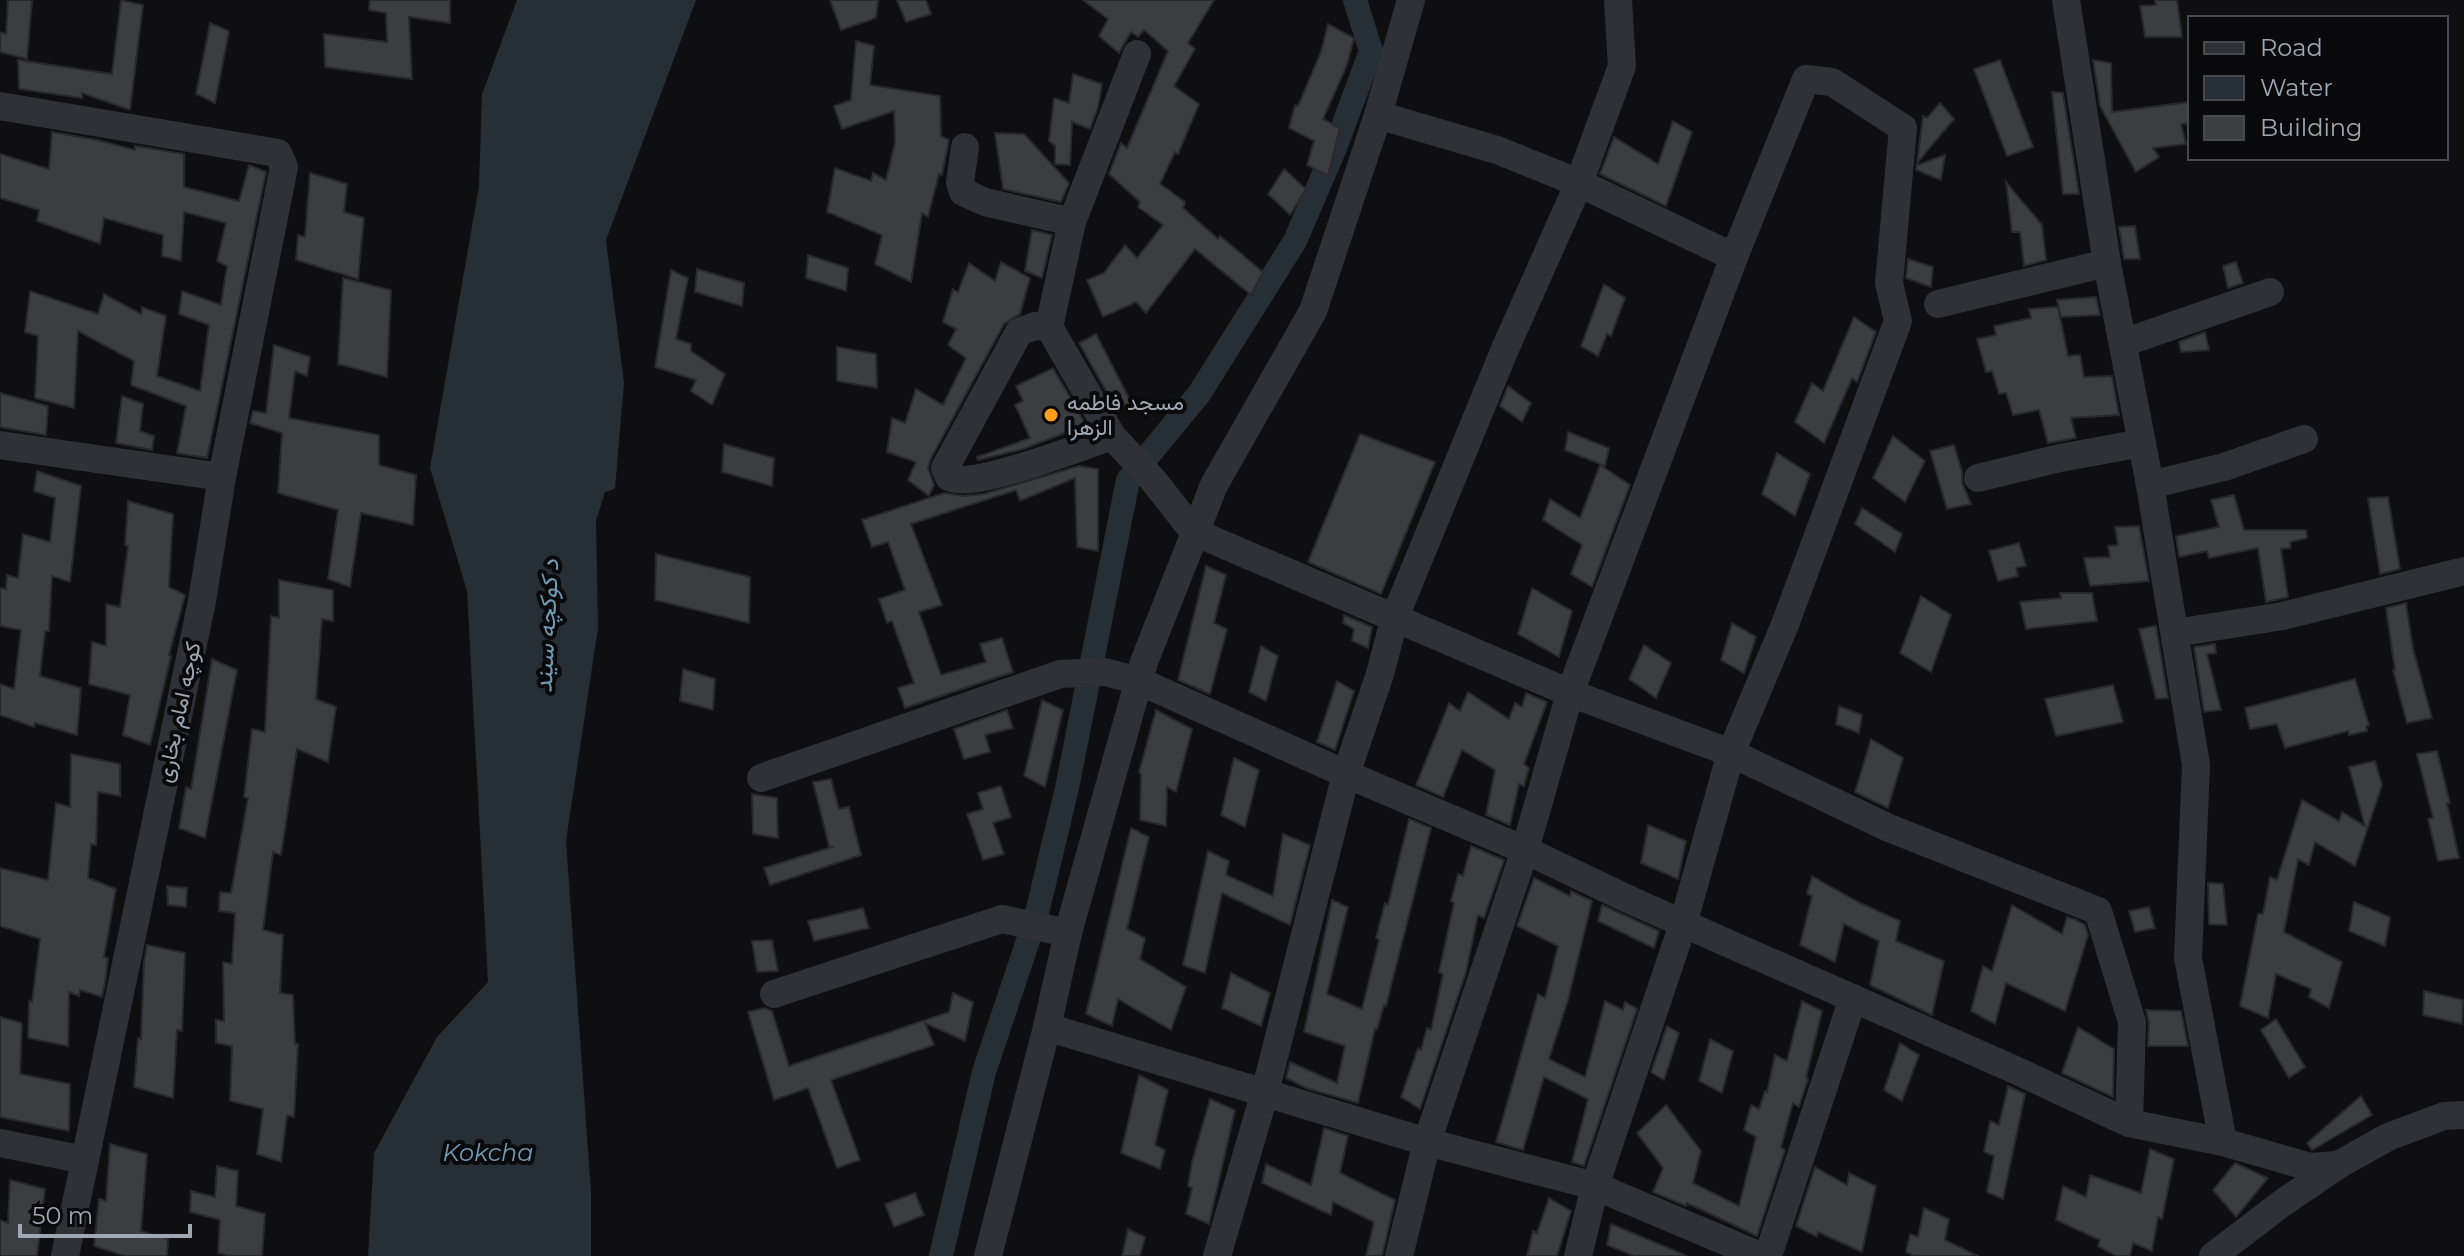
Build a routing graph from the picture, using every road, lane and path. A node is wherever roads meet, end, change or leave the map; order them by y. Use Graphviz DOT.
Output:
graph roads {
  1 [pos="1411,0"];
  2 [pos="1618,0"];
  3 [pos="2066,0"];
  4 [pos="1137,54"];
  5 [pos="0,106"];
  6 [pos="1378,115"];
  7 [pos="965,147"];
  8 [pos="1579,183"];
  9 [pos="1072,222"];
  10 [pos="1734,257"];
  11 [pos="2107,263"];
  12 [pos="2270,292"];
  13 [pos="1938,304"];
  14 [pos="1049,327"];
  15 [pos="2123,343"];
  16 [pos="2304,439"];
  17 [pos="2142,443"];
  18 [pos="0,445"];
  19 [pos="1121,446"];
  20 [pos="222,477"];
  21 [pos="1978,478"];
  22 [pos="2150,485"];
  23 [pos="1194,532"];
  24 [pos="2464,571"];
  25 [pos="1395,617"];
  26 [pos="2175,633"];
  27 [pos="1139,681"];
  28 [pos="1570,693"];
  29 [pos="1731,753"];
  30 [pos="1346,774"];
  31 [pos="761,778"];
  32 [pos="1525,850"];
  33 [pos="1683,924"];
  34 [pos="1055,930"];
  35 [pos="774,994"];
  36 [pos="1853,998"];
  37 [pos="1047,1027"];
  38 [pos="1265,1092"];
  39 [pos="2464,1115"];
  40 [pos="2129,1123"];
  41 [pos="1427,1142"];
  42 [pos="2223,1142"];
  43 [pos="0,1143"];
  44 [pos="85,1160"];
  45 [pos="2338,1165"];
  46 [pos="1595,1186"];
  47 [pos="65,1256"];
  48 [pos="988,1256"];
  49 [pos="1217,1256"];
  50 [pos="1399,1256"];
  51 [pos="1578,1256"];
  52 [pos="1760,1256"];
  53 [pos="1768,1256"];
  54 [pos="2213,1256"];
  1 -- 6 [label="street"];
  2 -- 8 [label="street"];
  3 -- 11 [label="street"];
  4 -- 9 [label="street"];
  5 -- 20 [label="street, کوچه امام بخاری"];
  6 -- 8 [label="street"];
  6 -- 23 [label="street"];
  7 -- 9 [label="street"];
  8 -- 10 [label="street"];
  8 -- 25 [label="street"];
  9 -- 14 [label="street"];
  10 -- 28 [label="street"];
  10 -- 29 [label="street"];
  11 -- 13 [label="street"];
  11 -- 15 [label="street"];
  12 -- 15 [label="street"];
  14 -- 19 [label="street"];
  14 -- 19 [label="street"];
  15 -- 17 [label="street"];
  16 -- 22 [label="street"];
  17 -- 21 [label="street"];
  17 -- 22 [label="street"];
  18 -- 20 [label="street"];
  19 -- 23 [label="street"];
  20 -- 44 [label="street, کوچه امام بخاری"];
  22 -- 26 [label="street"];
  23 -- 25 [label="street"];
  23 -- 27 [label="street"];
  24 -- 26 [label="street"];
  25 -- 28 [label="street"];
  25 -- 30 [label="street"];
  26 -- 42 [label="street"];
  27 -- 30 [label="street"];
  27 -- 31 [label="street"];
  27 -- 34 [label="street"];
  28 -- 29 [label="street"];
  28 -- 32 [label="street"];
  29 -- 33 [label="street"];
  29 -- 40 [label="street"];
  30 -- 32 [label="street"];
  30 -- 38 [label="street"];
  32 -- 33 [label="street"];
  32 -- 41 [label="street"];
  33 -- 36 [label="street"];
  33 -- 46 [label="street"];
  34 -- 35 [label="street"];
  34 -- 37 [label="street"];
  36 -- 40 [label="street"];
  36 -- 53 [label="street"];
  37 -- 38 [label="street"];
  37 -- 48 [label="street"];
  38 -- 41 [label="street"];
  38 -- 49 [label="street"];
  39 -- 45 [label="street"];
  40 -- 42 [label="street"];
  41 -- 46 [label="street"];
  41 -- 50 [label="street"];
  42 -- 45 [label="street"];
  43 -- 44 [label="street"];
  44 -- 47 [label="street, کوچه امام بخاری"];
  45 -- 54 [label="street"];
  46 -- 51 [label="street"];
  46 -- 52 [label="street"];
}
